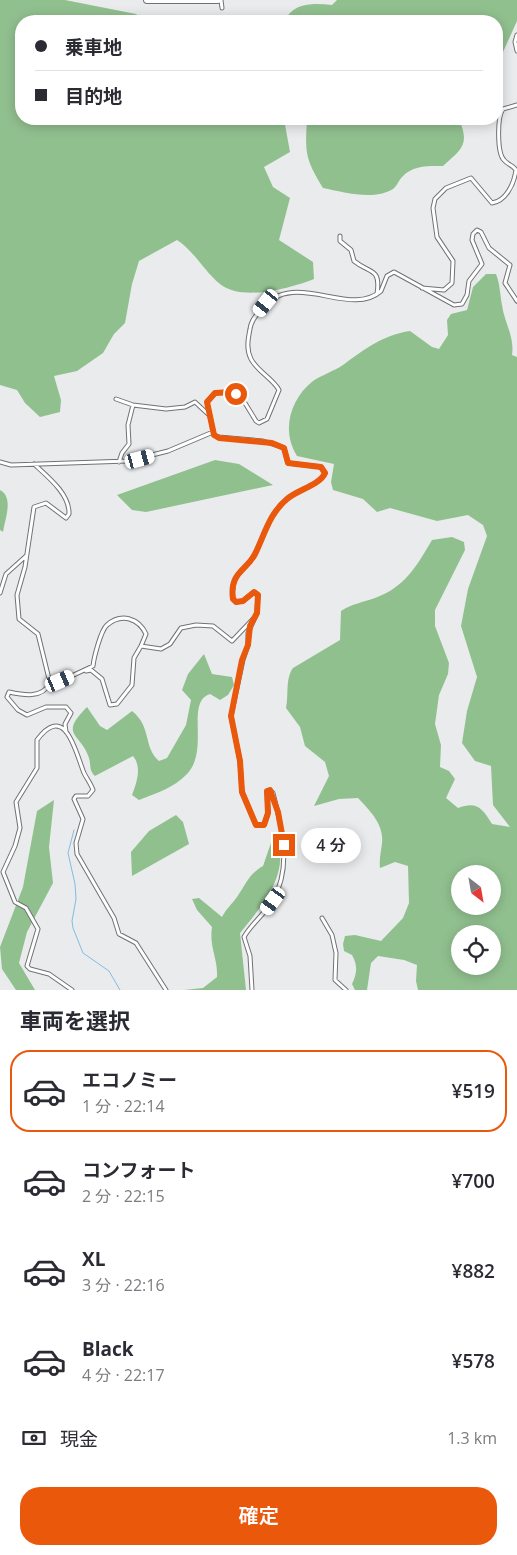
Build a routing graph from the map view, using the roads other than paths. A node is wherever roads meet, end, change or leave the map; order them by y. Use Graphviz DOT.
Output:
graph roads {
  1 [pos="147,0"];
  2 [pos="214,0"];
  3 [pos="219,0"];
  4 [pos="222,8"];
  5 [pos="517,35"];
  6 [pos="517,51"];
  7 [pos="517,105"];
  8 [pos="503,109"];
  9 [pos="500,125"];
  10 [pos="340,236"];
  11 [pos="421,288"];
  12 [pos="377,294"];
  13 [pos="517,301"];
  14 [pos="116,399"];
  15 [pos="133,405"];
  16 [pos="210,416"];
  17 [pos="213,432"];
  18 [pos="0,462"];
  19 [pos="119,462"];
  20 [pos="34,464"];
  21 [pos="26,556"];
  22 [pos="0,594"];
  23 [pos="256,618"];
  24 [pos="141,646"];
  25 [pos="86,671"];
  26 [pos="48,687"];
  27 [pos="67,733"];
  28 [pos="322,918"];
  29 [pos="72,990"];
  30 [pos="166,990"];
  31 [pos="252,990"];
  32 [pos="346,990"];
  1 -- 2 [label="highway"];
  2 -- 3 [label="highway"];
  3 -- 4 [label="street"];
  5 -- 6 [label="street"];
  7 -- 8 [label="street"];
  9 -- 11 [label="street"];
  10 -- 12 [label="street"];
  11 -- 12 [label="street"];
  11 -- 13 [label="street"];
  12 -- 16 [label="street"];
  14 -- 15 [label="street"];
  15 -- 16 [label="street"];
  15 -- 19 [label="street"];
  16 -- 17 [label="street"];
  17 -- 19 [label="street"];
  17 -- 23 [label="street"];
  18 -- 20 [label="street"];
  19 -- 20 [label="street"];
  20 -- 21 [label="street"];
  21 -- 22 [label="street"];
  21 -- 26 [label="street"];
  23 -- 24 [label="street"];
  23 -- 31 [label="street"];
  24 -- 25 [label="street"];
  24 -- 25 [label="street"];
  25 -- 26 [label="street"];
  26 -- 27 [label="street"];
  27 -- 29 [label="street"];
  27 -- 30 [label="street"];
  28 -- 32 [label="street"];
}
